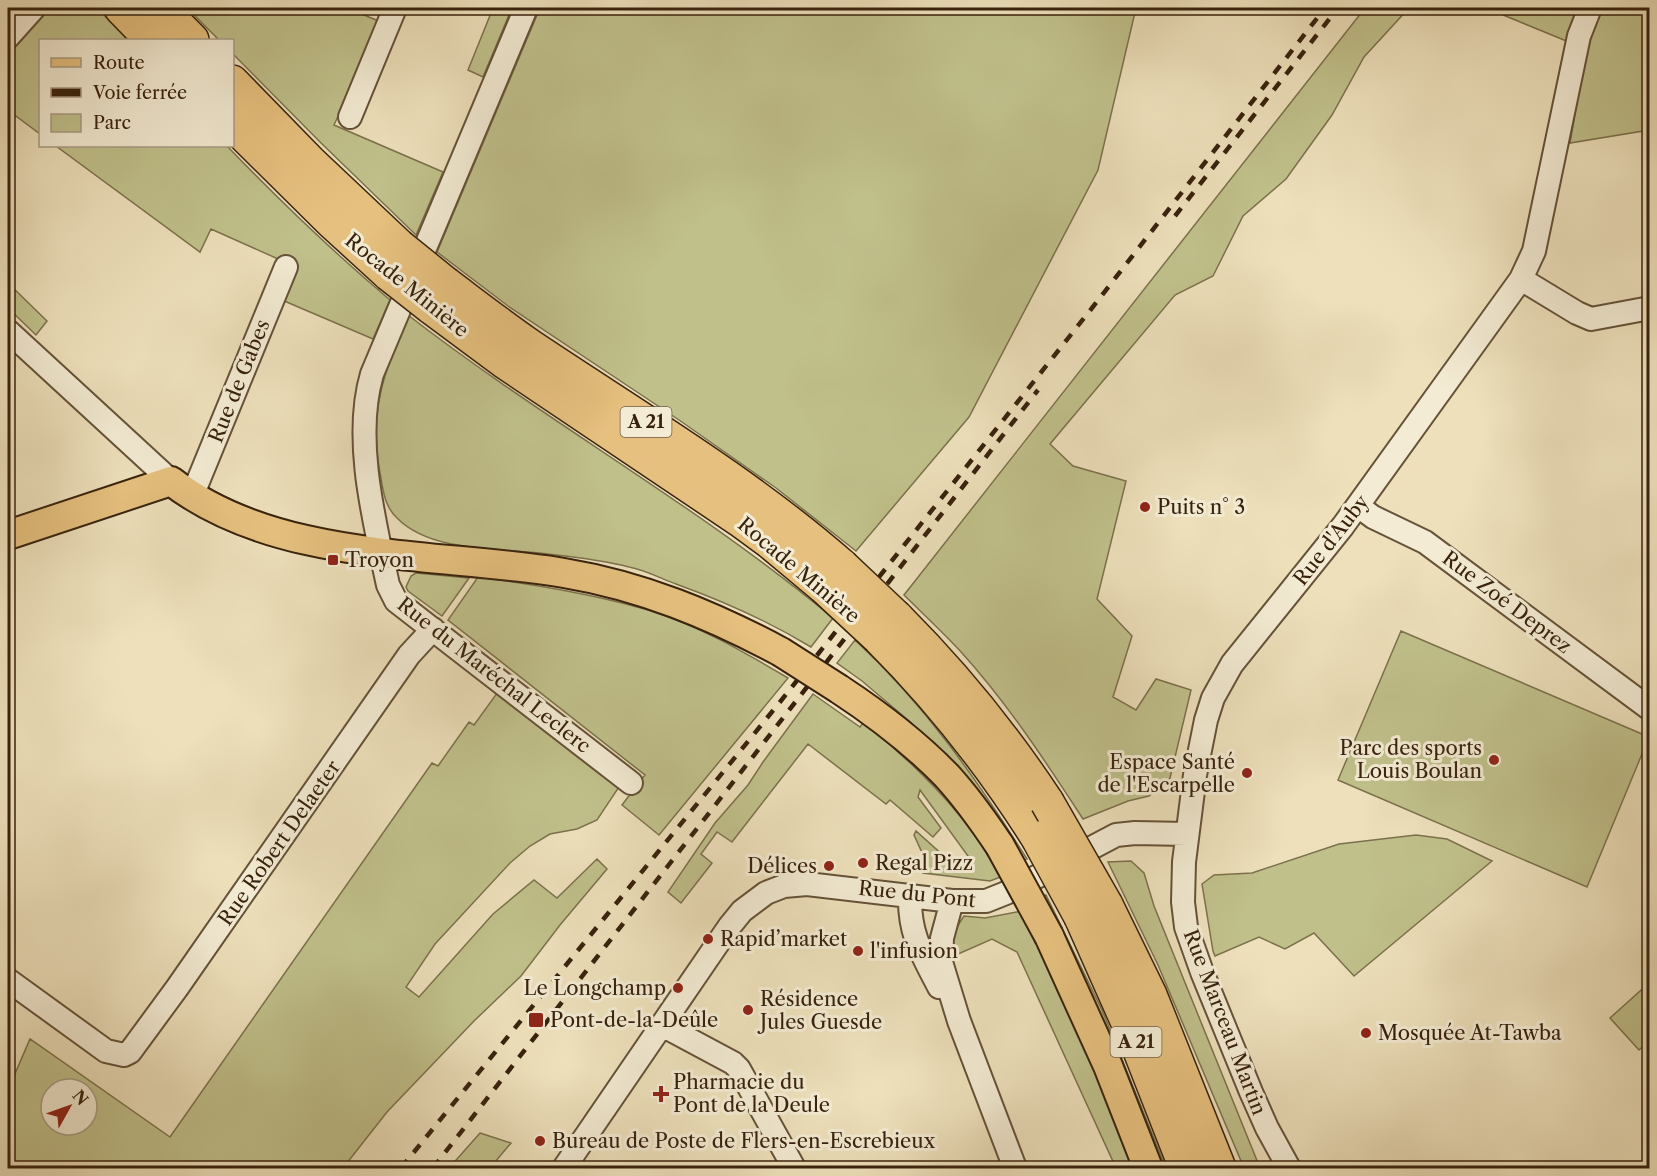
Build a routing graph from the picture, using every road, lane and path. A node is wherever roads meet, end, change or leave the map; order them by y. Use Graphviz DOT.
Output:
graph roads {
  1 [pos="34,8"];
  2 [pos="121,8"];
  3 [pos="395,8"];
  4 [pos="526,8"];
  5 [pos="1590,8"];
  6 [pos="155,23"];
  7 [pos="8,37"];
  8 [pos="190,39"];
  9 [pos="234,84"];
  10 [pos="350,117"];
  11 [pos="234,125"];
  12 [pos="394,260"];
  13 [pos="286,267"];
  14 [pos="1525,273"];
  15 [pos="1650,308"];
  16 [pos="8,330"];
  17 [pos="181,488"];
  18 [pos="1358,506"];
  19 [pos="8,535"];
  20 [pos="382,552"];
  21 [pos="888,628"];
  22 [pos="433,629"];
  23 [pos="1650,709"];
  24 [pos="631,783"];
  25 [pos="1187,834"];
  26 [pos="910,896"];
  27 [pos="952,901"];
  28 [pos="1094,911"];
  29 [pos="8,980"];
  30 [pos="959,1021"];
  31 [pos="662,1025"];
  32 [pos="564,1168"];
  33 [pos="794,1168"];
  34 [pos="1015,1168"];
  35 [pos="1148,1168"];
  36 [pos="1186,1168"];
  37 [pos="1219,1168"];
  38 [pos="1289,1168"];
  1 -- 7 [label="street"];
  2 -- 6 [label="highway"];
  3 -- 10 [label="street"];
  4 -- 20 [label="street, Rue du Maréchal Leclerc"];
  5 -- 14 [label="street, Rue d'Auby"];
  6 -- 8 [label="highway"];
  9 -- 12 [label="highway, Rocade Minière / A 21"];
  11 -- 12 [label="highway, Rocade Minière / A 21"];
  12 -- 21 [label="highway, Rocade Minière / A 21, bridge"];
  13 -- 17 [label="street, Rue de Gabes"];
  14 -- 15 [label="street"];
  14 -- 18 [label="street, Rue d'Auby"];
  16 -- 17 [label="street"];
  17 -- 19 [label="main road"];
  17 -- 20 [label="main road"];
  18 -- 23 [label="street, Rue Zoé Deprez"];
  18 -- 25 [label="street, Rue d'Auby"];
  20 -- 22 [label="street, Rue du Maréchal Leclerc"];
  20 -- 35 [label="main road, bridge"];
  21 -- 28 [label="highway, Rocade Minière / A 21, bridge"];
  21 -- 28 [label="highway, Rocade Minière / A 21, bridge"];
  22 -- 24 [label="street, Rue du Maréchal Leclerc"];
  22 -- 29 [label="street, Rue Robert Delaeter"];
  25 -- 27 [label="street, Rue du Pont"];
  25 -- 38 [label="street, Rue Marceau Martin"];
  26 -- 27 [label="street, Rue du Pont"];
  26 -- 30 [label="street"];
  26 -- 31 [label="street, Rue du Pont"];
  27 -- 30 [label="street"];
  28 -- 36 [label="highway, Rocade Minière / A 21"];
  28 -- 37 [label="highway, Rocade Minière / A 21"];
  30 -- 34 [label="street"];
  31 -- 32 [label="street"];
  31 -- 33 [label="street"];
}
